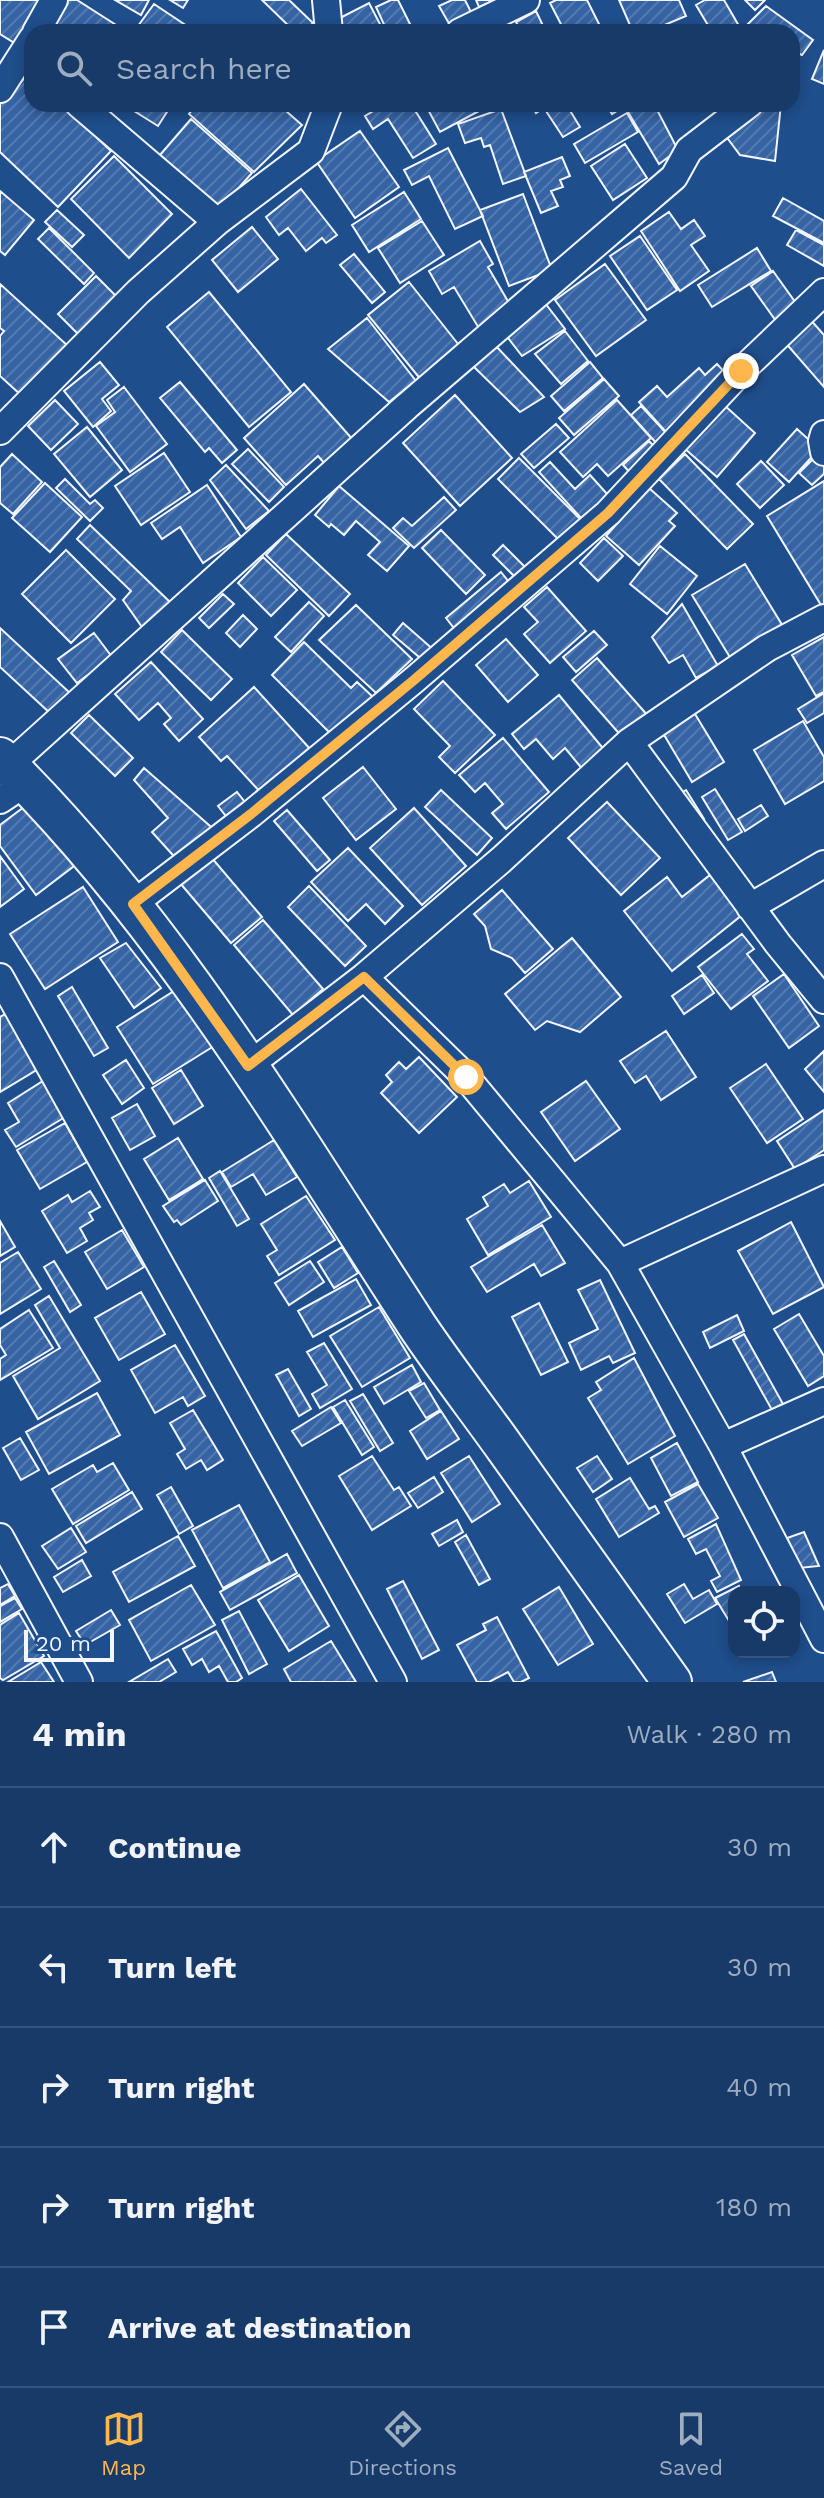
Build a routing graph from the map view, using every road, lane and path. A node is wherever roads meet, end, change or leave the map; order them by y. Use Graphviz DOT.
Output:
graph roads {
  1 [pos="54,0"];
  2 [pos="326,0"];
  3 [pos="526,0"];
  4 [pos="40,24"];
  5 [pos="328,24"];
  6 [pos="476,24"];
  7 [pos="24,52"];
  8 [pos="0,89"];
  9 [pos="88,112"];
  10 [pos="326,112"];
  11 [pos="739,112"];
  12 [pos="217,222"];
  13 [pos="824,292"];
  14 [pos="5,416"];
  15 [pos="824,434"];
  16 [pos="824,452"];
  17 [pos="824,618"];
  18 [pos="629,742"];
  19 [pos="9,776"];
  20 [pos="824,864"];
  21 [pos="133,904"];
  22 [pos="750,907"];
  23 [pos="0,977"];
  24 [pos="364,977"];
  25 [pos="824,1000"];
  26 [pos="248,1066"];
  27 [pos="824,1169"];
  28 [pos="620,1263"];
  29 [pos="824,1401"];
  30 [pos="723,1446"];
  31 [pos="0,1537"];
  32 [pos="822,1630"];
  33 [pos="79,1682"];
  34 [pos="393,1682"];
  35 [pos="672,1682"];
  1 -- 4 [label="street"];
  2 -- 5 [label="street"];
  3 -- 6 [label="street"];
  7 -- 8 [label="street"];
  9 -- 12 [label="street"];
  10 -- 12 [label="street"];
  11 -- 19 [label="street"];
  12 -- 14 [label="street"];
  13 -- 21 [label="street"];
  15 -- 16 [label="street"];
  17 -- 18 [label="street"];
  18 -- 22 [label="street"];
  18 -- 24 [label="street"];
  19 -- 21 [label="main road"];
  20 -- 22 [label="street"];
  21 -- 26 [label="main road"];
  22 -- 25 [label="street"];
  23 -- 34 [label="street"];
  24 -- 26 [label="street"];
  24 -- 28 [label="street"];
  26 -- 35 [label="main road"];
  27 -- 28 [label="street"];
  28 -- 30 [label="street"];
  29 -- 30 [label="street"];
  30 -- 32 [label="street"];
  31 -- 33 [label="street"];
}
